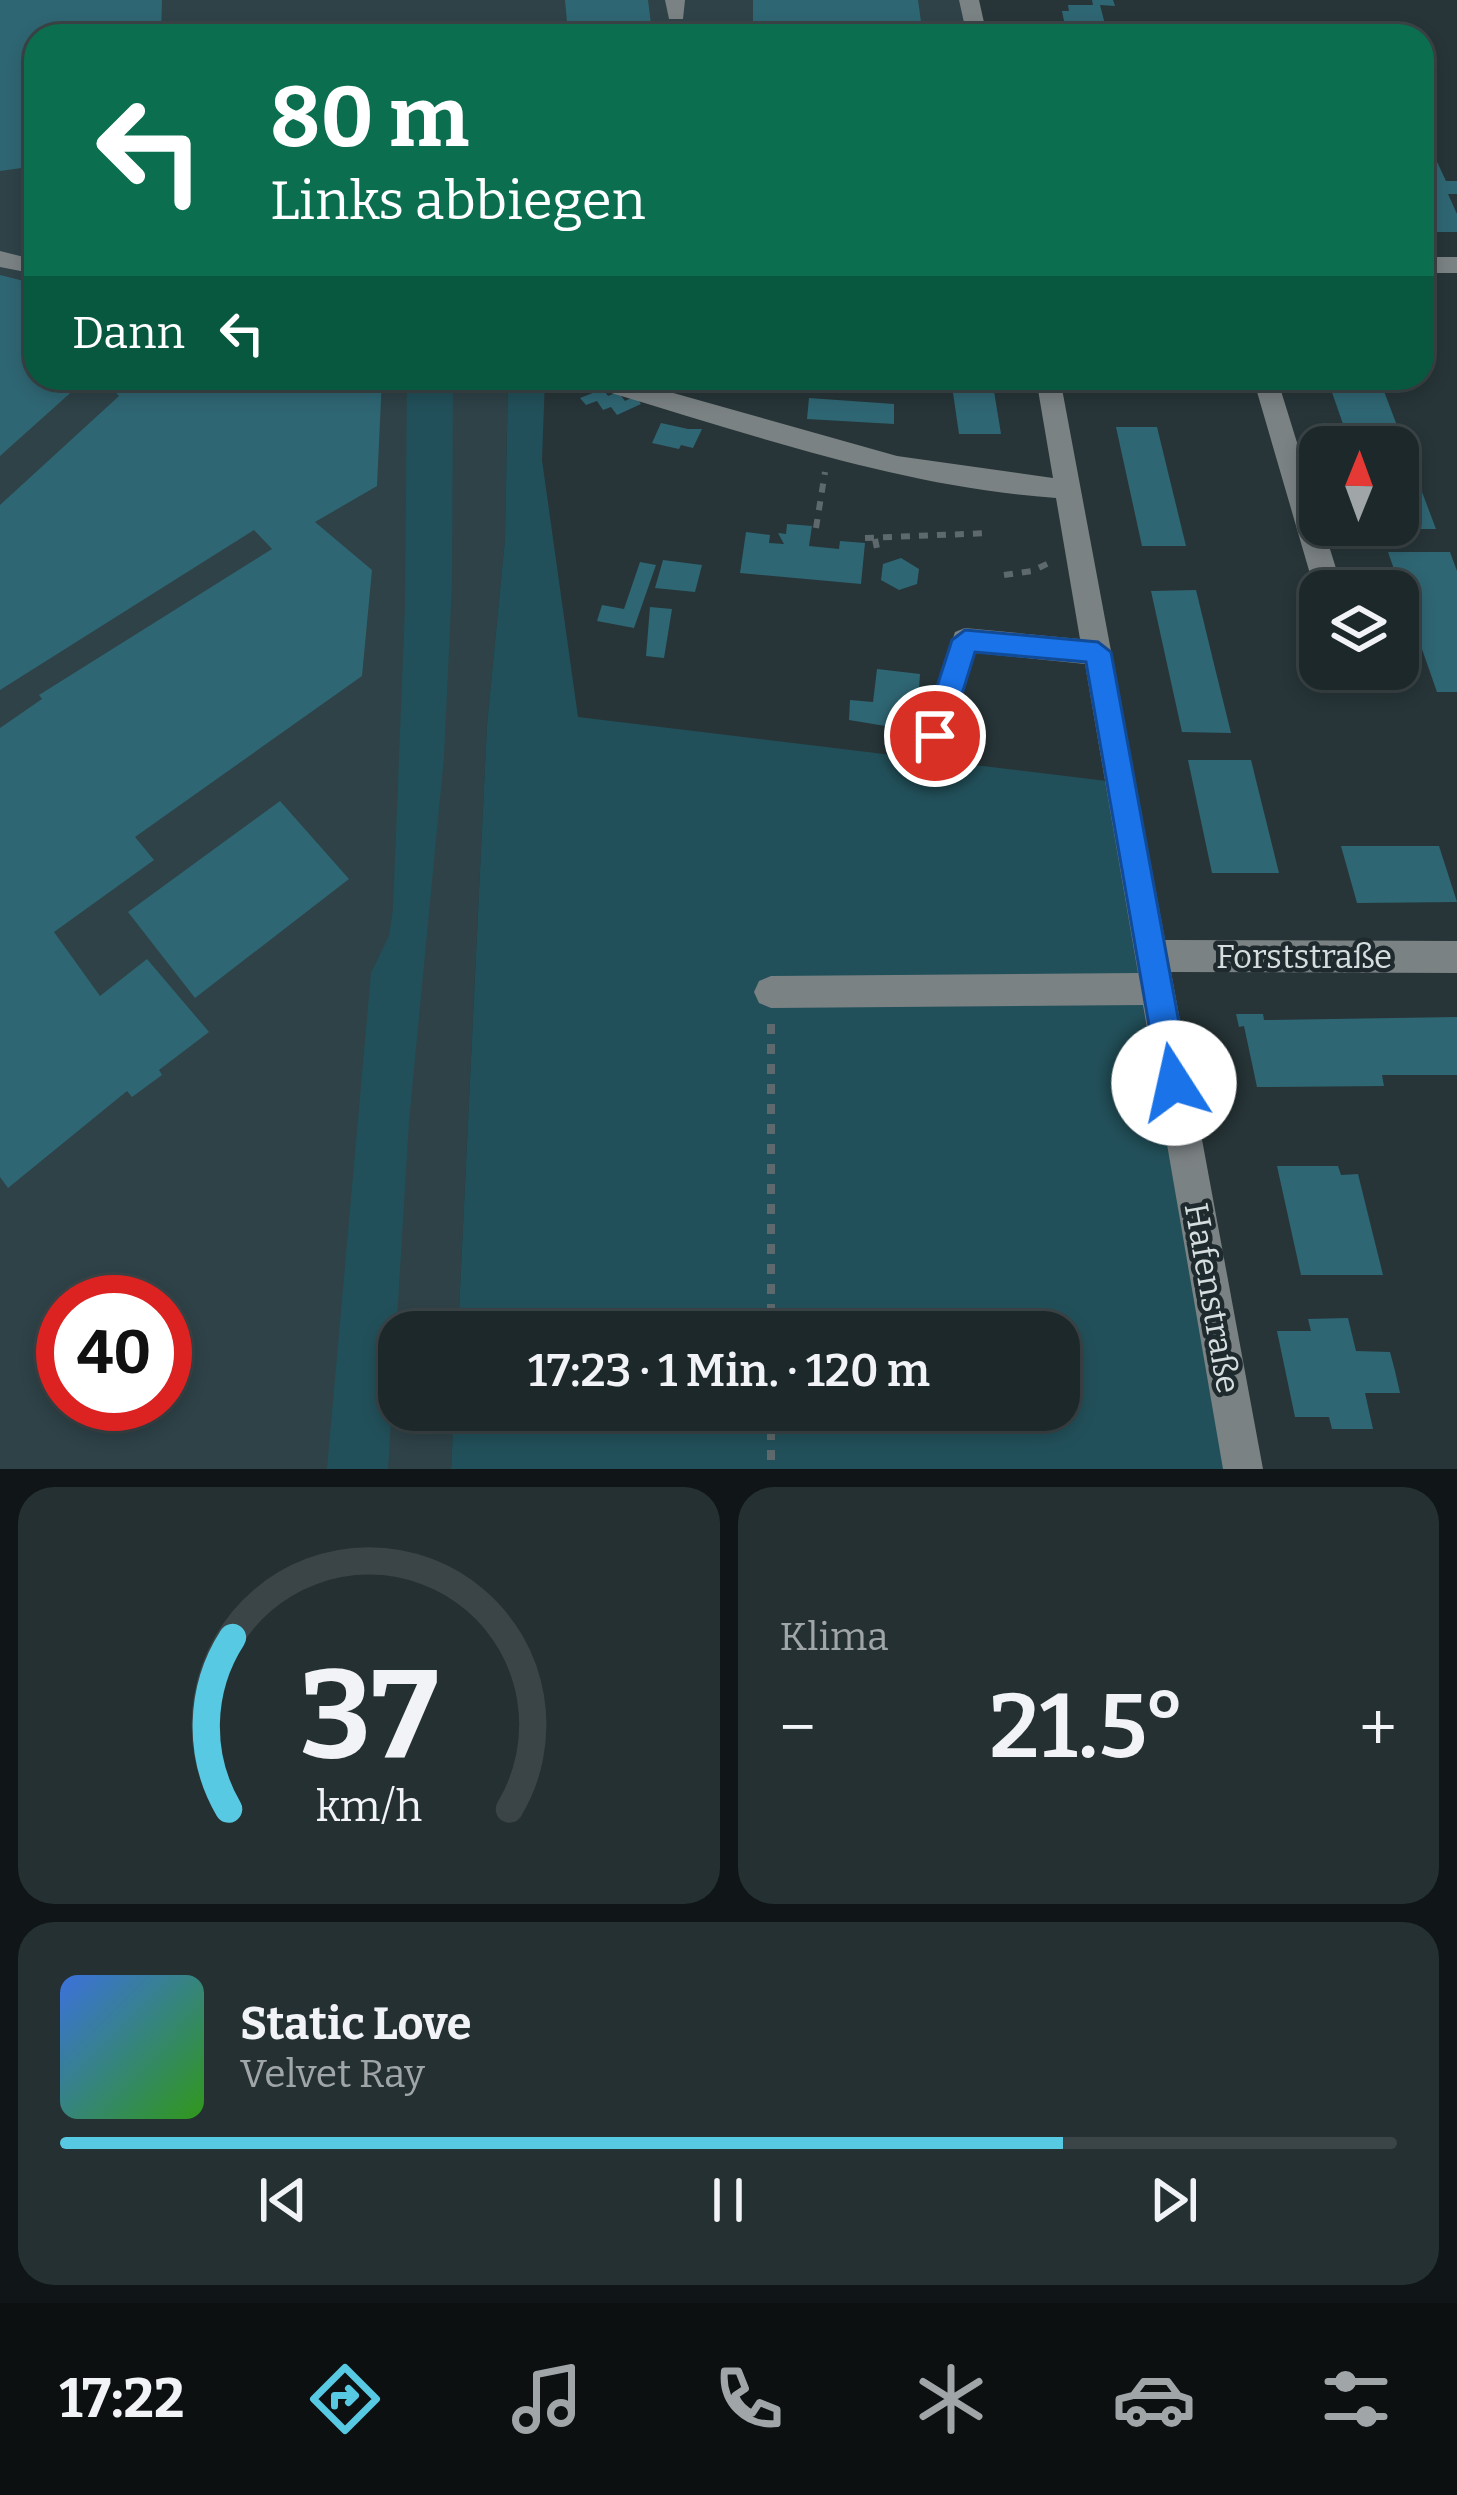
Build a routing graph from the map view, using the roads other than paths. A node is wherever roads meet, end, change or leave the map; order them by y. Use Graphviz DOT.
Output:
graph roads {
  1 [pos="631,390"];
  2 [pos="1050,390"];
  3 [pos="1268,390"];
  4 [pos="1068,488"];
  5 [pos="1323,570"];
  6 [pos="1098,652"];
  7 [pos="935,736"];
  8 [pos="1457,956"];
  9 [pos="1155,972"];
  10 [pos="771,992"];
  11 [pos="1244,1469"];
  1 -- 4 [label="street"];
  2 -- 4 [label="street, Hafenstraße"];
  3 -- 5 [label="street"];
  4 -- 6 [label="street, Hafenstraße"];
  6 -- 7 [label="street"];
  6 -- 9 [label="street, Hafenstraße"];
  8 -- 9 [label="street, Forststraße"];
  9 -- 10 [label="street, Forststraße"];
  9 -- 11 [label="street, Hafenstraße"];
}
